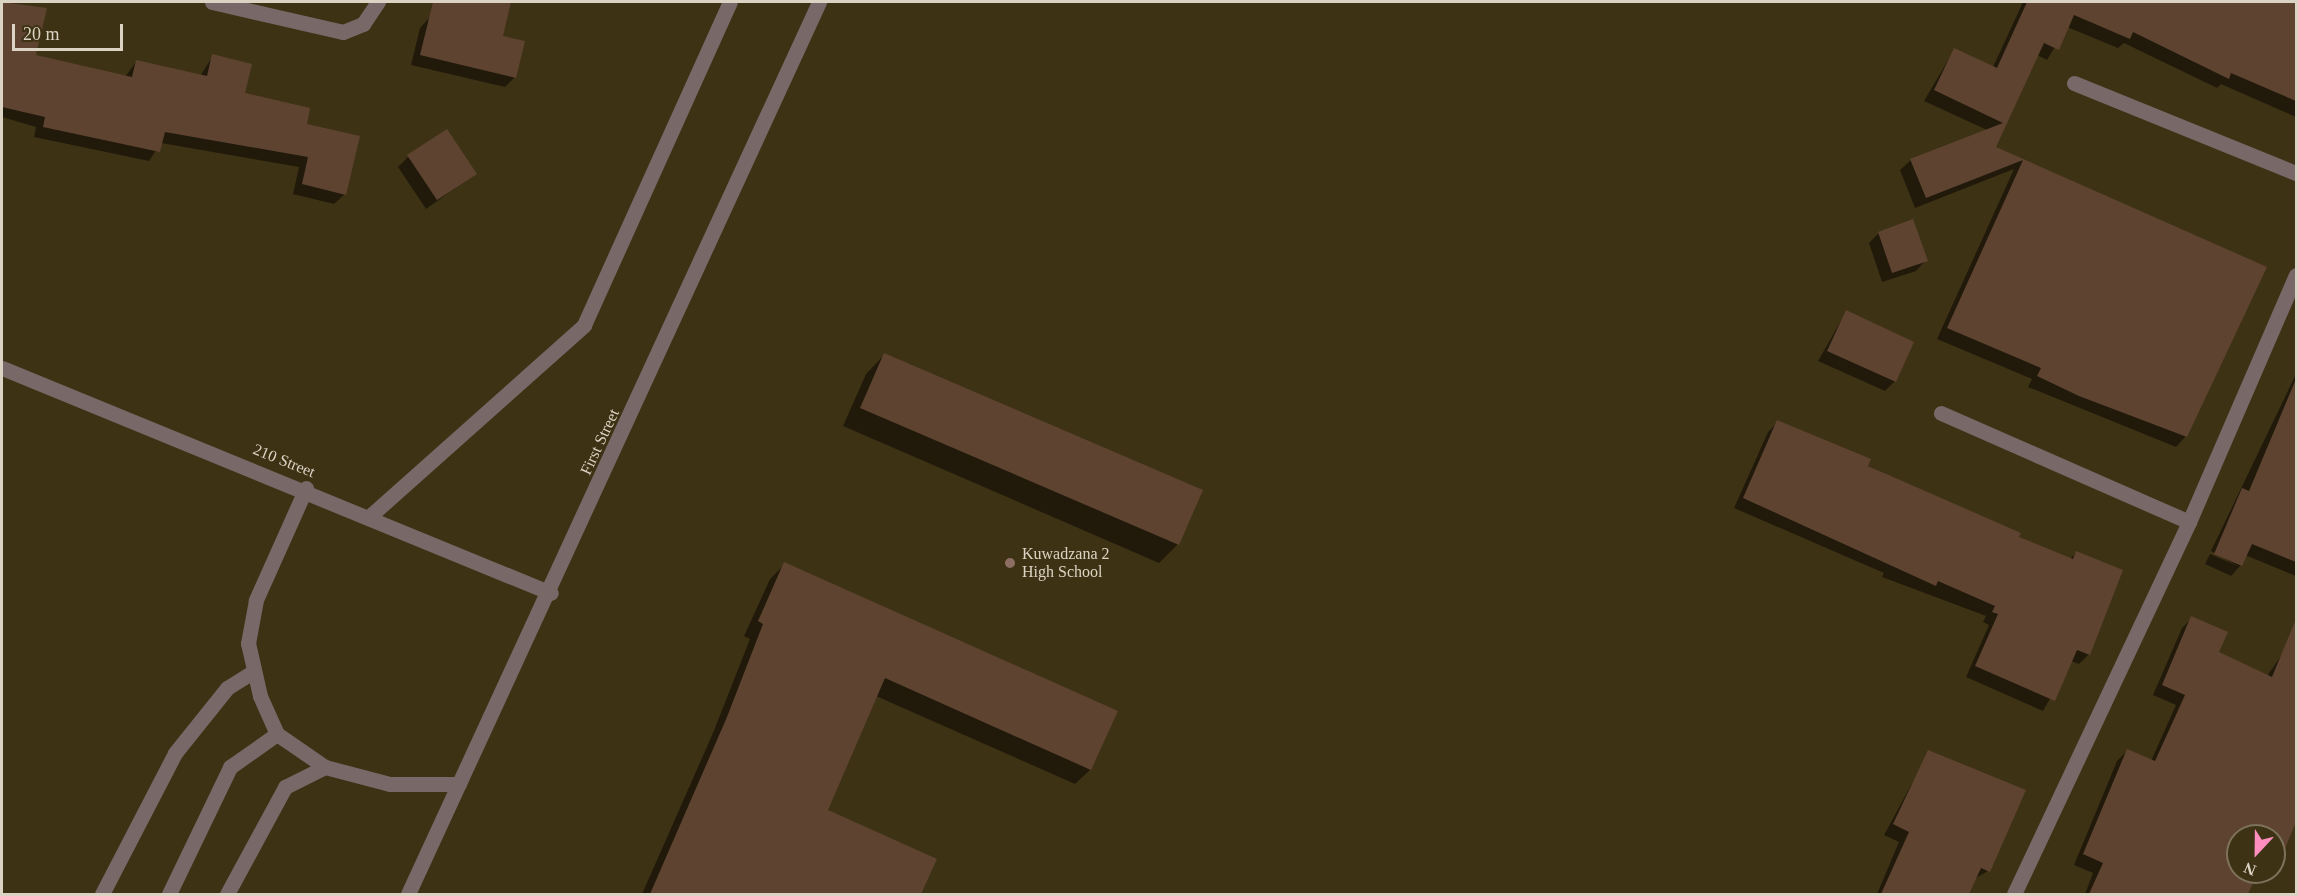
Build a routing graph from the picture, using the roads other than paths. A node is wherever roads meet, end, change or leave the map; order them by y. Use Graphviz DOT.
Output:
graph roads {
  1 [pos="212,2"];
  2 [pos="378,2"];
  3 [pos="730,2"];
  4 [pos="819,2"];
  5 [pos="2074,83"];
  6 [pos="2296,173"];
  7 [pos="2296,275"];
  8 [pos="2,368"];
  9 [pos="1941,413"];
  10 [pos="306,489"];
  11 [pos="370,516"];
  12 [pos="2189,522"];
  13 [pos="551,593"];
  14 [pos="254,671"];
  15 [pos="277,734"];
  16 [pos="325,767"];
  17 [pos="459,784"];
  18 [pos="102,894"];
  19 [pos="169,894"];
  20 [pos="227,894"];
  21 [pos="408,894"];
  22 [pos="2014,894"];
  1 -- 2 [label="street"];
  3 -- 11 [label="street"];
  4 -- 13 [label="street, First Street"];
  5 -- 6 [label="street"];
  7 -- 12 [label="street"];
  8 -- 10 [label="street, 210 Street"];
  9 -- 12 [label="street"];
  10 -- 11 [label="street, 210 Street"];
  10 -- 14 [label="street"];
  11 -- 13 [label="street, 210 Street"];
  12 -- 22 [label="street"];
  13 -- 17 [label="street, First Street"];
  14 -- 15 [label="street"];
  14 -- 18 [label="street"];
  15 -- 16 [label="street"];
  15 -- 19 [label="street"];
  16 -- 17 [label="street"];
  16 -- 20 [label="street"];
  17 -- 21 [label="street, First Street"];
}
